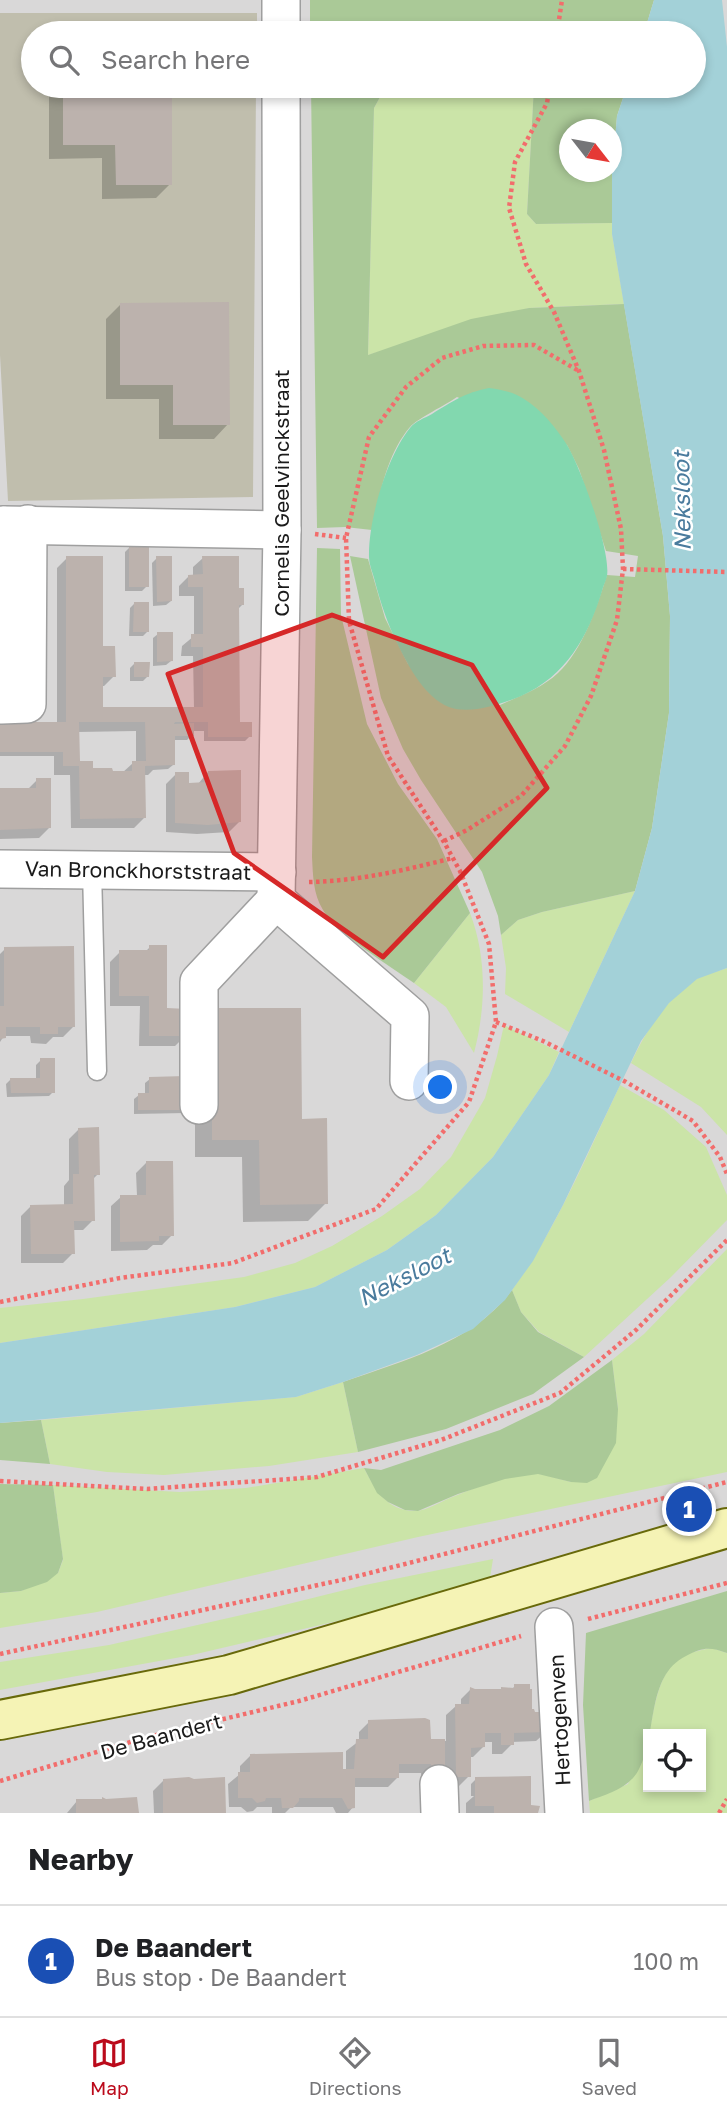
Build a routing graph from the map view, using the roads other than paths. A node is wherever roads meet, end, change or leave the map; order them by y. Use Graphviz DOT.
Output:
graph roads {
  1 [pos="281,0"];
  2 [pos="281,21"];
  3 [pos="281,98"];
  4 [pos="11,524"];
  5 [pos="282,530"];
  6 [pos="0,869"];
  7 [pos="92,870"];
  8 [pos="276,885"];
  9 [pos="97,1071"];
  10 [pos="410,1082"];
  11 [pos="198,1105"];
  12 [pos="727,1528"];
  13 [pos="554,1627"];
  14 [pos="0,1720"];
  15 [pos="564,1813"];
  1 -- 2 [label="street"];
  3 -- 5 [label="street, Cornelis Geelvinckstraat"];
  4 -- 5 [label="street"];
  5 -- 8 [label="street, Cornelis Geelvinckstraat"];
  6 -- 7 [label="street, Van Bronckhorststraat"];
  7 -- 8 [label="street, Van Bronckhorststraat"];
  7 -- 9 [label="lane"];
  8 -- 10 [label="street, Van Bronckhorststraat"];
  8 -- 11 [label="street, Van Bronckhorststraat"];
  12 -- 14 [label="main road, De Baandert"];
  13 -- 15 [label="street, Hertogenven"];
}
